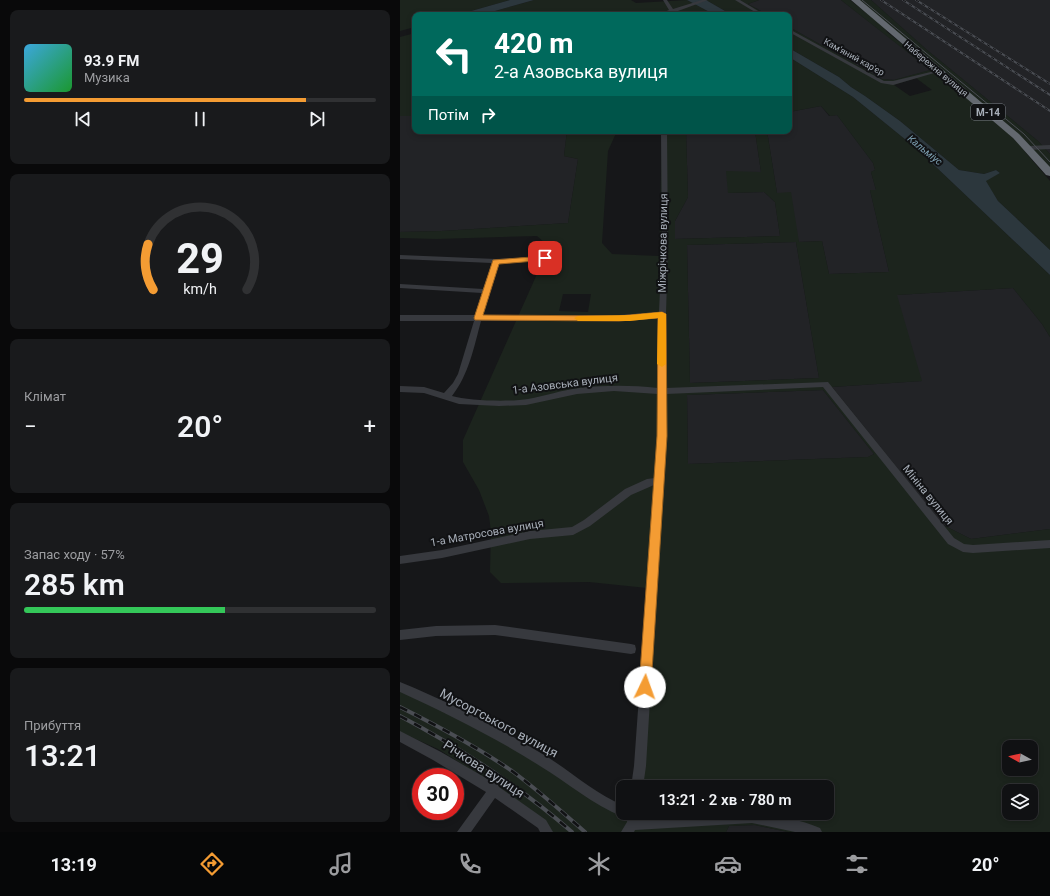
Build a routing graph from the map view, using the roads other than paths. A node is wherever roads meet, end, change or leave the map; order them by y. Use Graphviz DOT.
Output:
graph roads {
  1 [pos="665,0"];
  2 [pos="706,0"];
  3 [pos="737,0"];
  4 [pos="856,0"];
  5 [pos="672,11"];
  6 [pos="669,12"];
  7 [pos="758,12"];
  8 [pos="792,32"];
  9 [pos="939,71"];
  10 [pos="664,134"];
  11 [pos="1050,146"];
  12 [pos="1028,148"];
  13 [pos="1050,173"];
  14 [pos="555,255"];
  15 [pos="400,257"];
  16 [pos="496,261"];
  17 [pos="400,286"];
  18 [pos="486,291"];
  19 [pos="662,314"];
  20 [pos="400,318"];
  21 [pos="478,318"];
  22 [pos="825,384"];
  23 [pos="400,390"];
  24 [pos="662,391"];
  25 [pos="446,397"];
  26 [pos="660,481"];
  27 [pos="1050,544"];
  28 [pos="400,560"];
  29 [pos="400,634"];
  30 [pos="631,649"];
  31 [pos="400,687"];
  32 [pos="400,736"];
  33 [pos="638,780"];
  34 [pos="494,789"];
  35 [pos="616,809"];
  36 [pos="766,820"];
  37 [pos="463,832"];
  38 [pos="547,832"];
  39 [pos="816,832"];
  1 -- 5 [label="street"];
  2 -- 5 [label="street"];
  3 -- 7 [label="street"];
  4 -- 9 [label="highway, Набережна вулиця / М-14"];
  5 -- 6 [label="street"];
  8 -- 9 [label="street, Кам'яний кар'єр"];
  9 -- 12 [label="highway, Набережна вулиця / М-14"];
  10 -- 19 [label="street, Міжрічкова вулиця"];
  11 -- 12 [label="street"];
  12 -- 13 [label="highway, Набережна вулиця / М-14"];
  14 -- 16 [label="street"];
  15 -- 16 [label="street"];
  16 -- 18 [label="street"];
  17 -- 18 [label="street"];
  18 -- 21 [label="street"];
  19 -- 21 [label="street"];
  19 -- 24 [label="street, Міжрічкова вулиця"];
  20 -- 21 [label="street"];
  21 -- 25 [label="street"];
  22 -- 24 [label="street, 1-а Азовська вулиця"];
  22 -- 27 [label="street, Мініна вулиця"];
  23 -- 25 [label="street, 1-а Азовська вулиця"];
  24 -- 25 [label="street, 1-а Азовська вулиця"];
  24 -- 26 [label="street, Міжрічкова вулиця"];
  26 -- 28 [label="street, 1-а Матросова вулиця"];
  26 -- 33 [label="street, Міжрічкова вулиця"];
  29 -- 30 [label="street"];
  31 -- 35 [label="street, Мусоргського вулиця"];
  32 -- 34 [label="street, Річкова вулиця"];
  34 -- 37 [label="street"];
  34 -- 38 [label="street, Річкова вулиця"];
  36 -- 39 [label="street"];
}
